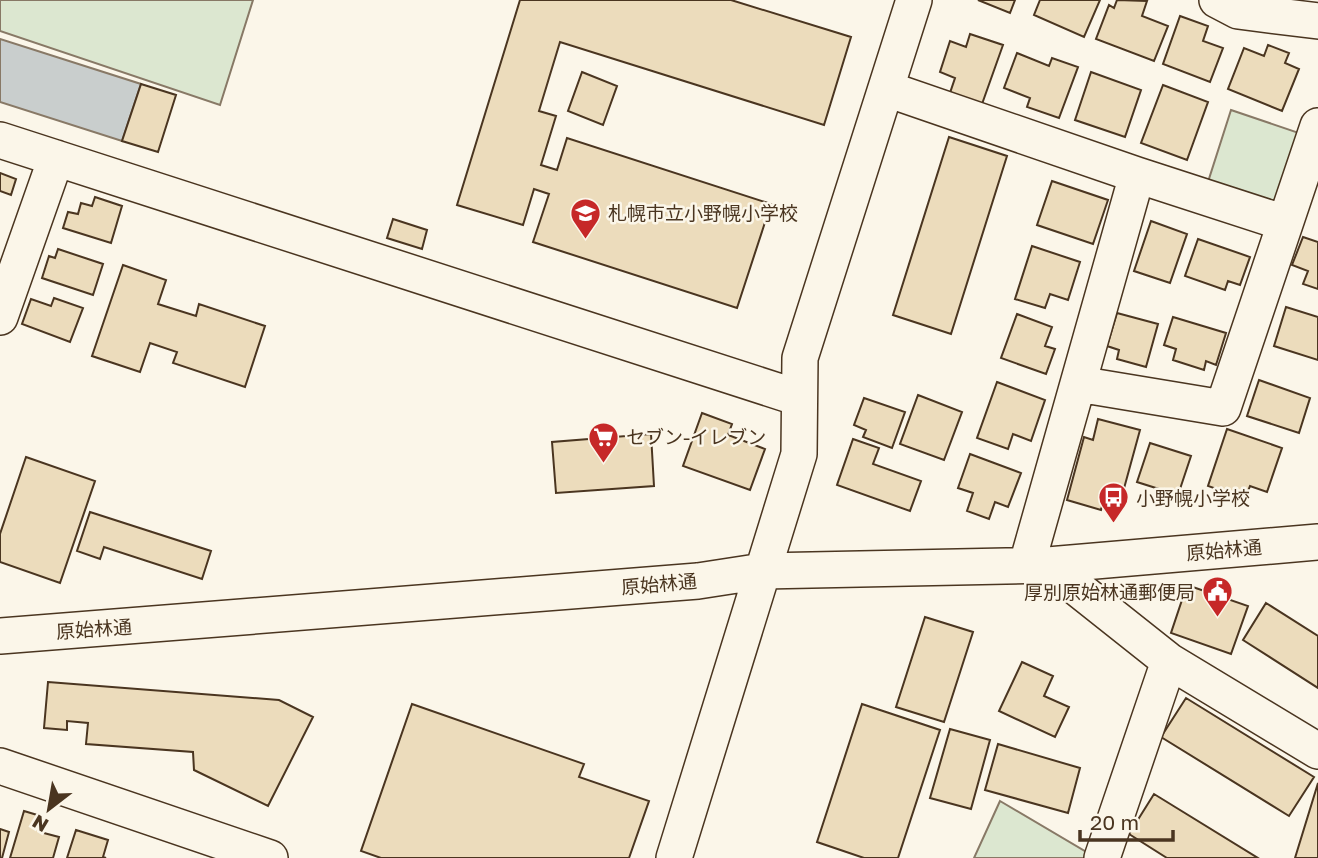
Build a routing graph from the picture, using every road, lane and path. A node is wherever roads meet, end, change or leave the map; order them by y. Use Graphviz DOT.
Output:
graph roads {
  1 [pos="914,0"];
  2 [pos="1233,4"];
  3 [pos="1318,21"];
  4 [pos="887,89"];
  5 [pos="1318,126"];
  6 [pos="0,140"];
  7 [pos="57,158"];
  8 [pos="1137,175"];
  9 [pos="1286,223"];
  10 [pos="0,317"];
  11 [pos="1078,384"];
  12 [pos="799,398"];
  13 [pos="1318,542"];
  14 [pos="1037,564"];
  15 [pos="764,571"];
  16 [pos="0,636"];
  17 [pos="1169,661"];
  18 [pos="1318,751"];
  19 [pos="0,766"];
  20 [pos="270,858"];
  21 [pos="674,858"];
  22 [pos="1102,858"];
  1 -- 4 [label="street"];
  2 -- 3 [label="street"];
  4 -- 8 [label="street"];
  4 -- 12 [label="street"];
  5 -- 9 [label="street"];
  6 -- 7 [label="street"];
  7 -- 10 [label="street"];
  7 -- 12 [label="street"];
  8 -- 9 [label="street"];
  8 -- 11 [label="street"];
  9 -- 11 [label="street"];
  11 -- 14 [label="street"];
  12 -- 15 [label="street"];
  13 -- 14 [label="street, 原始林通"];
  14 -- 15 [label="street, 原始林通"];
  14 -- 17 [label="street"];
  15 -- 16 [label="street, 原始林通"];
  15 -- 21 [label="street"];
  17 -- 18 [label="street"];
  17 -- 22 [label="street"];
  19 -- 20 [label="street"];
}
